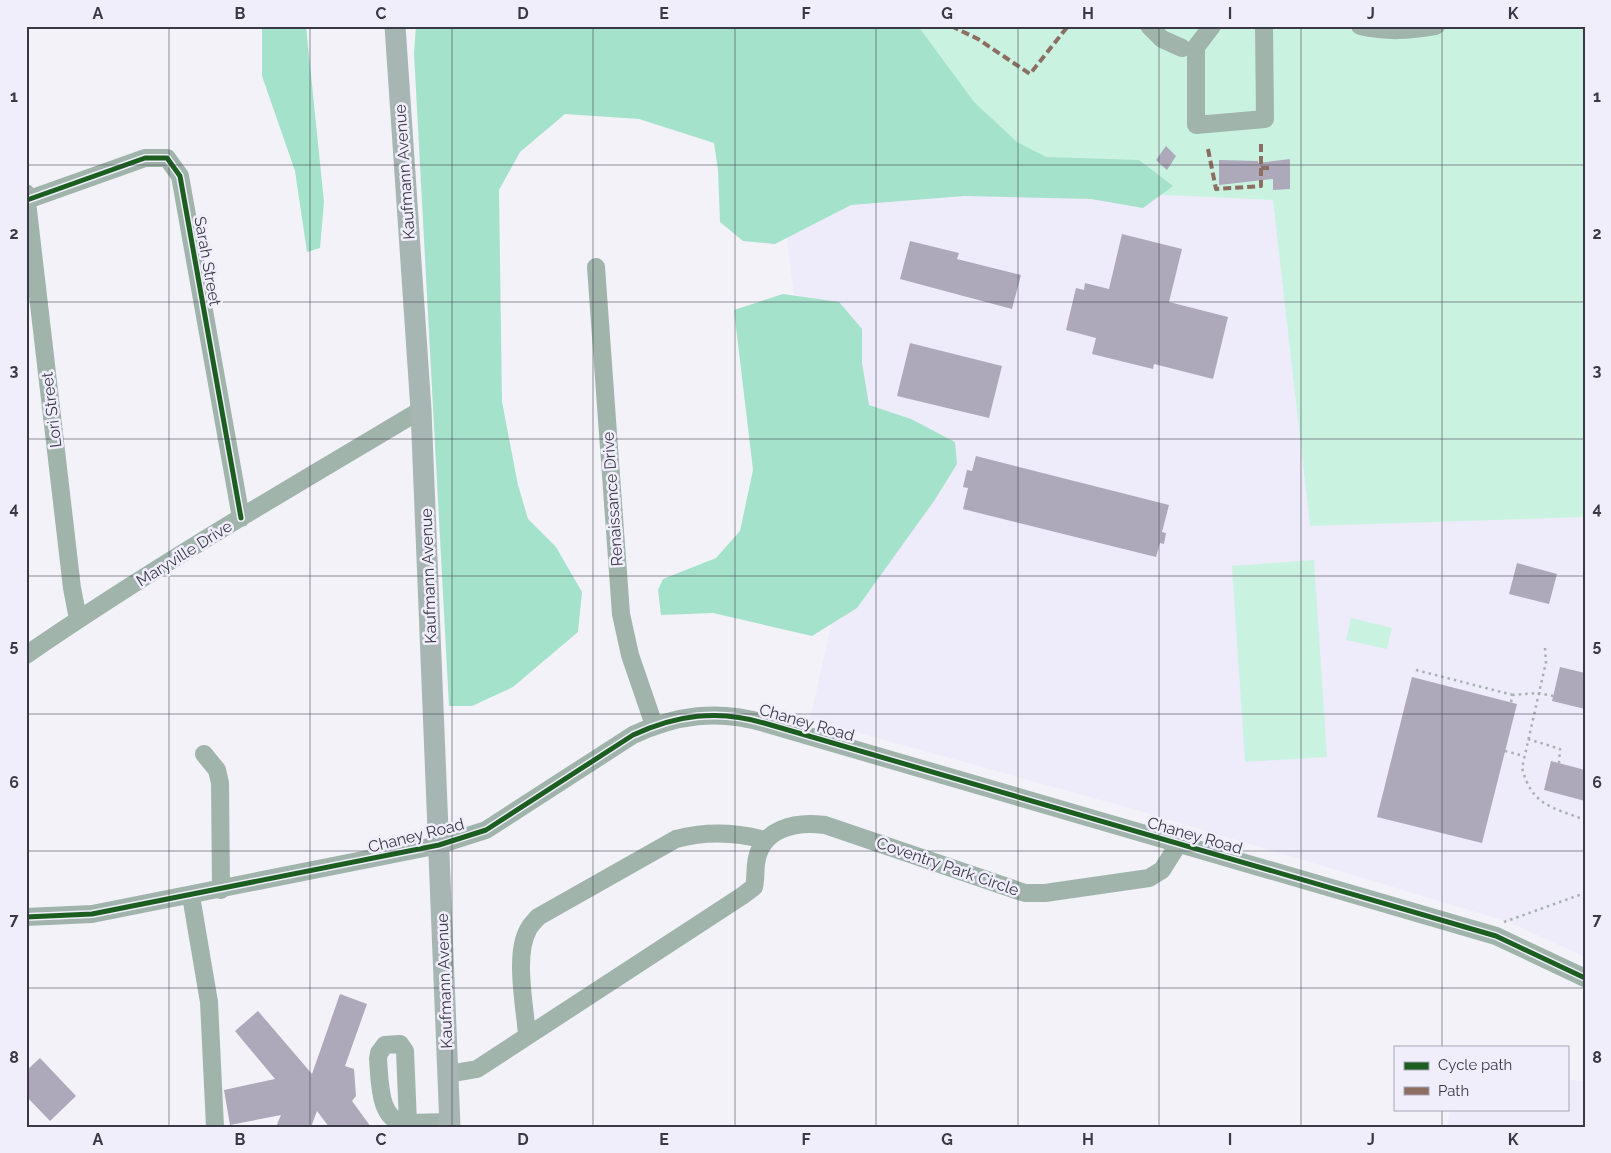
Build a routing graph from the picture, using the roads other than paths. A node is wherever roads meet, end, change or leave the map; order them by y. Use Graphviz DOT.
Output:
graph roads {
  1 [pos="395,26"];
  2 [pos="1149,26"];
  3 [pos="1212,26"];
  4 [pos="1264,26"];
  5 [pos="1360,26"];
  6 [pos="1436,26"];
  7 [pos="1182,48"];
  8 [pos="27,196"];
  9 [pos="596,267"];
  10 [pos="421,410"];
  11 [pos="241,518"];
  12 [pos="78,620"];
  13 [pos="26,655"];
  14 [pos="654,725"];
  15 [pos="204,754"];
  16 [pos="766,840"];
  17 [pos="1178,843"];
  18 [pos="439,845"];
  19 [pos="222,890"];
  20 [pos="191,896"];
  21 [pos="26,917"];
  22 [pos="1585,978"];
  23 [pos="527,1035"];
  24 [pos="448,1074"];
  25 [pos="408,1123"];
  26 [pos="450,1124"];
  27 [pos="215,1127"];
  1 -- 10 [label="main road, Kaufmann Avenue"];
  2 -- 7 [label="street"];
  3 -- 4 [label="street"];
  5 -- 6 [label="street"];
  8 -- 11 [label="street, Sarah Street"];
  8 -- 12 [label="street, Lori Street"];
  9 -- 14 [label="street, Renaissance Drive"];
  10 -- 11 [label="street, Maryville Drive"];
  10 -- 18 [label="main road, Kaufmann Avenue"];
  11 -- 12 [label="street, Maryville Drive"];
  12 -- 13 [label="street, Maryville Drive"];
  14 -- 17 [label="street, Chaney Road"];
  14 -- 18 [label="street, Chaney Road"];
  15 -- 19 [label="street"];
  16 -- 17 [label="street, Coventry Park Circle"];
  16 -- 23 [label="street"];
  16 -- 23 [label="street"];
  17 -- 22 [label="street, Chaney Road"];
  18 -- 19 [label="street, Chaney Road"];
  18 -- 24 [label="main road, Kaufmann Avenue"];
  19 -- 20 [label="street, Chaney Road"];
  20 -- 21 [label="street, Chaney Road"];
  20 -- 27 [label="street"];
  23 -- 24 [label="street"];
  24 -- 26 [label="main road, Kaufmann Avenue"];
  25 -- 26 [label="street"];
}
